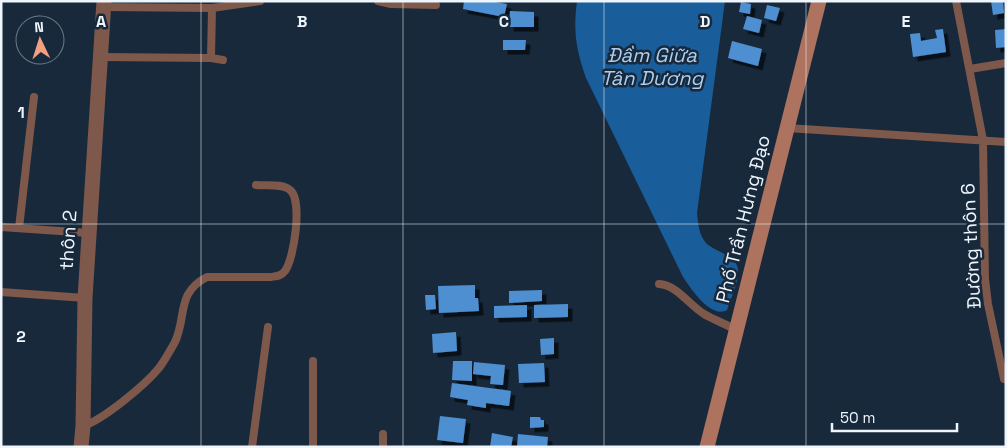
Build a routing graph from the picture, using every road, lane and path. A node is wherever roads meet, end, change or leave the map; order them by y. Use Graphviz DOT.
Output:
graph roads {
  1 [pos="260,1"];
  2 [pos="378,1"];
  3 [pos="819,1"];
  4 [pos="956,1"];
  5 [pos="104,4"];
  6 [pos="436,5"];
  7 [pos="212,8"];
  8 [pos="100,57"];
  9 [pos="211,58"];
  10 [pos="223,60"];
  11 [pos="1006,63"];
  12 [pos="970,69"];
  13 [pos="34,97"];
  14 [pos="787,128"];
  15 [pos="983,140"];
  16 [pos="1006,142"];
  17 [pos="256,185"];
  18 [pos="1,227"];
  19 [pos="19,228"];
  20 [pos="89,233"];
  21 [pos="658,284"];
  22 [pos="1,292"];
  23 [pos="84,298"];
  24 [pos="268,327"];
  25 [pos="736,330"];
  26 [pos="313,361"];
  27 [pos="1004,379"];
  28 [pos="83,426"];
  29 [pos="383,434"];
  30 [pos="81,447"];
  31 [pos="252,447"];
  32 [pos="312,447"];
  33 [pos="383,447"];
  34 [pos="707,447"];
  1 -- 7 [label="lane"];
  2 -- 6 [label="lane"];
  3 -- 14 [label="street, Phố Trần Hưng Đạo"];
  4 -- 12 [label="lane, Đường thôn 6"];
  5 -- 7 [label="lane"];
  5 -- 8 [label="street, thôn 2"];
  7 -- 9 [label="lane"];
  8 -- 9 [label="lane"];
  8 -- 20 [label="street, thôn 2"];
  9 -- 10 [label="lane"];
  11 -- 12 [label="lane"];
  12 -- 15 [label="lane, Đường thôn 6"];
  13 -- 19 [label="lane"];
  14 -- 15 [label="lane"];
  14 -- 25 [label="street, Phố Trần Hưng Đạo"];
  15 -- 16 [label="lane"];
  15 -- 27 [label="lane, Đường thôn 6"];
  17 -- 28 [label="lane"];
  18 -- 19 [label="lane"];
  19 -- 20 [label="lane"];
  20 -- 23 [label="street, thôn 2"];
  21 -- 25 [label="lane"];
  22 -- 23 [label="lane"];
  23 -- 28 [label="street, thôn 2"];
  24 -- 31 [label="lane"];
  25 -- 34 [label="street, Phố Trần Hưng Đạo"];
  26 -- 32 [label="lane"];
  28 -- 30 [label="street, thôn 2"];
  29 -- 33 [label="lane"];
}
